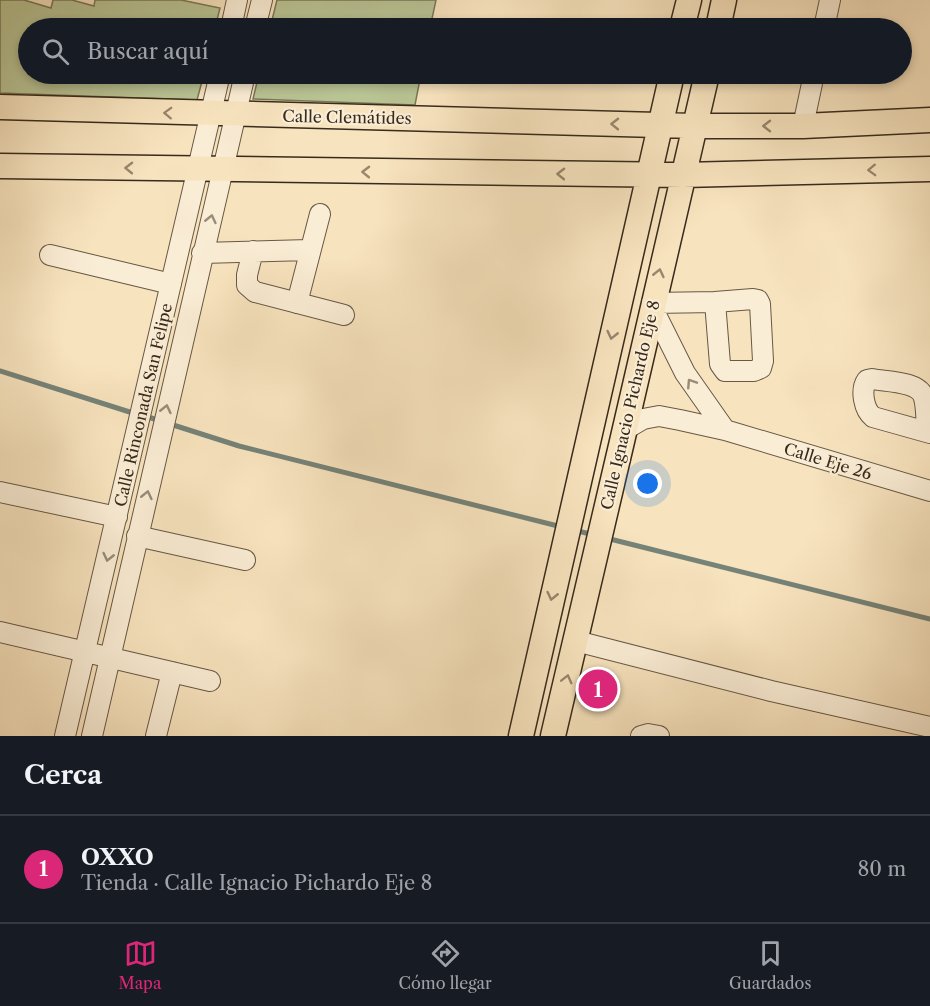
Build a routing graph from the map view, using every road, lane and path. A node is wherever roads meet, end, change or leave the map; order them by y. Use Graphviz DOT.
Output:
graph roads {
  1 [pos="237,0"];
  2 [pos="262,0"];
  3 [pos="689,0"];
  4 [pos="724,0"];
  5 [pos="830,0"];
  6 [pos="233,18"];
  7 [pos="258,18"];
  8 [pos="684,18"];
  9 [pos="720,18"];
  10 [pos="826,18"];
  11 [pos="218,84"];
  12 [pos="242,84"];
  13 [pos="670,84"];
  14 [pos="704,84"];
  15 [pos="812,84"];
  16 [pos="0,107"];
  17 [pos="210,114"];
  18 [pos="235,114"];
  19 [pos="930,120"];
  20 [pos="660,125"];
  21 [pos="694,126"];
  22 [pos="803,126"];
  23 [pos="0,166"];
  24 [pos="930,169"];
  25 [pos="198,170"];
  26 [pos="222,170"];
  27 [pos="648,175"];
  28 [pos="683,175"];
  29 [pos="320,214"];
  30 [pos="309,250"];
  31 [pos="253,251"];
  32 [pos="202,253"];
  33 [pos="50,255"];
  34 [pos="171,284"];
  35 [pos="715,302"];
  36 [pos="297,303"];
  37 [pos="652,305"];
  38 [pos="344,315"];
  39 [pos="624,429"];
  40 [pos="725,430"];
  41 [pos="0,492"];
  42 [pos="930,492"];
  43 [pos="117,517"];
  44 [pos="138,536"];
  45 [pos="245,560"];
  46 [pos="0,632"];
  47 [pos="576,641"];
  48 [pos="86,652"];
  49 [pos="110,657"];
  50 [pos="172,672"];
  51 [pos="210,681"];
  52 [pos="930,727"];
  53 [pos="65,736"];
  54 [pos="92,736"];
  55 [pos="156,736"];
  56 [pos="521,736"];
  57 [pos="553,736"];
  58 [pos="641,736"];
  59 [pos="659,736"];
  1 -- 6 [label="street"];
  2 -- 7 [label="street"];
  3 -- 8 [label="main road"];
  4 -- 9 [label="main road"];
  5 -- 10 [label="street"];
  11 -- 17 [label="street, Calle Rinconada San Felipe"];
  12 -- 18 [label="street, Calle Rinconada San Felipe"];
  13 -- 20 [label="main road, Calle Ignacio Pichardo Eje 8"];
  14 -- 21 [label="main road, Calle Ignacio Pichardo Eje 8"];
  15 -- 22 [label="street"];
  17 -- 16 [label="main road, Calle Clemátides, one-way"];
  17 -- 18 [label="main road, Calle Clemátides"];
  17 -- 25 [label="street, Calle Rinconada San Felipe"];
  20 -- 18 [label="main road, Calle Clemátides, one-way"];
  18 -- 26 [label="street, Calle Rinconada San Felipe"];
  19 -- 22 [label="main road, Calle Clemátides"];
  20 -- 21 [label="main road, Calle Clemátides"];
  20 -- 27 [label="main road, Calle Ignacio Pichardo Eje 8"];
  22 -- 21 [label="main road, Calle Clemátides, one-way"];
  21 -- 28 [label="main road, Calle Ignacio Pichardo Eje 8"];
  25 -- 23 [label="main road, one-way"];
  24 -- 28 [label="main road, one-way"];
  25 -- 26 [label="main road"];
  25 -- 34 [label="street, Calle Rinconada San Felipe"];
  27 -- 26 [label="main road, one-way"];
  32 -- 26 [label="street, Calle Rinconada San Felipe, one-way"];
  27 -- 28 [label="main road"];
  27 -- 56 [label="main road, Calle Ignacio Pichardo Eje 8, one-way"];
  37 -- 28 [label="main road, Calle Ignacio Pichardo Eje 8, one-way"];
  29 -- 30 [label="street"];
  30 -- 31 [label="street"];
  30 -- 36 [label="street"];
  31 -- 32 [label="street"];
  31 -- 36 [label="street"];
  44 -- 32 [label="street, Calle Rinconada San Felipe, one-way"];
  33 -- 34 [label="street"];
  34 -- 43 [label="street, Calle Rinconada San Felipe"];
  35 -- 37 [label="street"];
  36 -- 38 [label="street"];
  37 -- 39 [label="main road, Calle Ignacio Pichardo Eje 8"];
  40 -- 37 [label="street, one-way"];
  39 -- 40 [label="street, Calle Eje 26"];
  39 -- 47 [label="main road, Calle Ignacio Pichardo Eje 8"];
  40 -- 42 [label="street, Calle Eje 26"];
  41 -- 43 [label="street"];
  43 -- 48 [label="street, Calle Rinconada San Felipe, one-way"];
  44 -- 45 [label="street"];
  44 -- 49 [label="street, Calle Rinconada San Felipe"];
  46 -- 48 [label="street"];
  47 -- 52 [label="street"];
  57 -- 47 [label="main road, Calle Ignacio Pichardo Eje 8, one-way"];
  48 -- 49 [label="street"];
  48 -- 53 [label="street, Calle Rinconada San Felipe"];
  49 -- 50 [label="street"];
  49 -- 54 [label="street, Calle Rinconada San Felipe"];
  50 -- 51 [label="street"];
  50 -- 55 [label="street"];
  58 -- 59 [label="street"];
}
